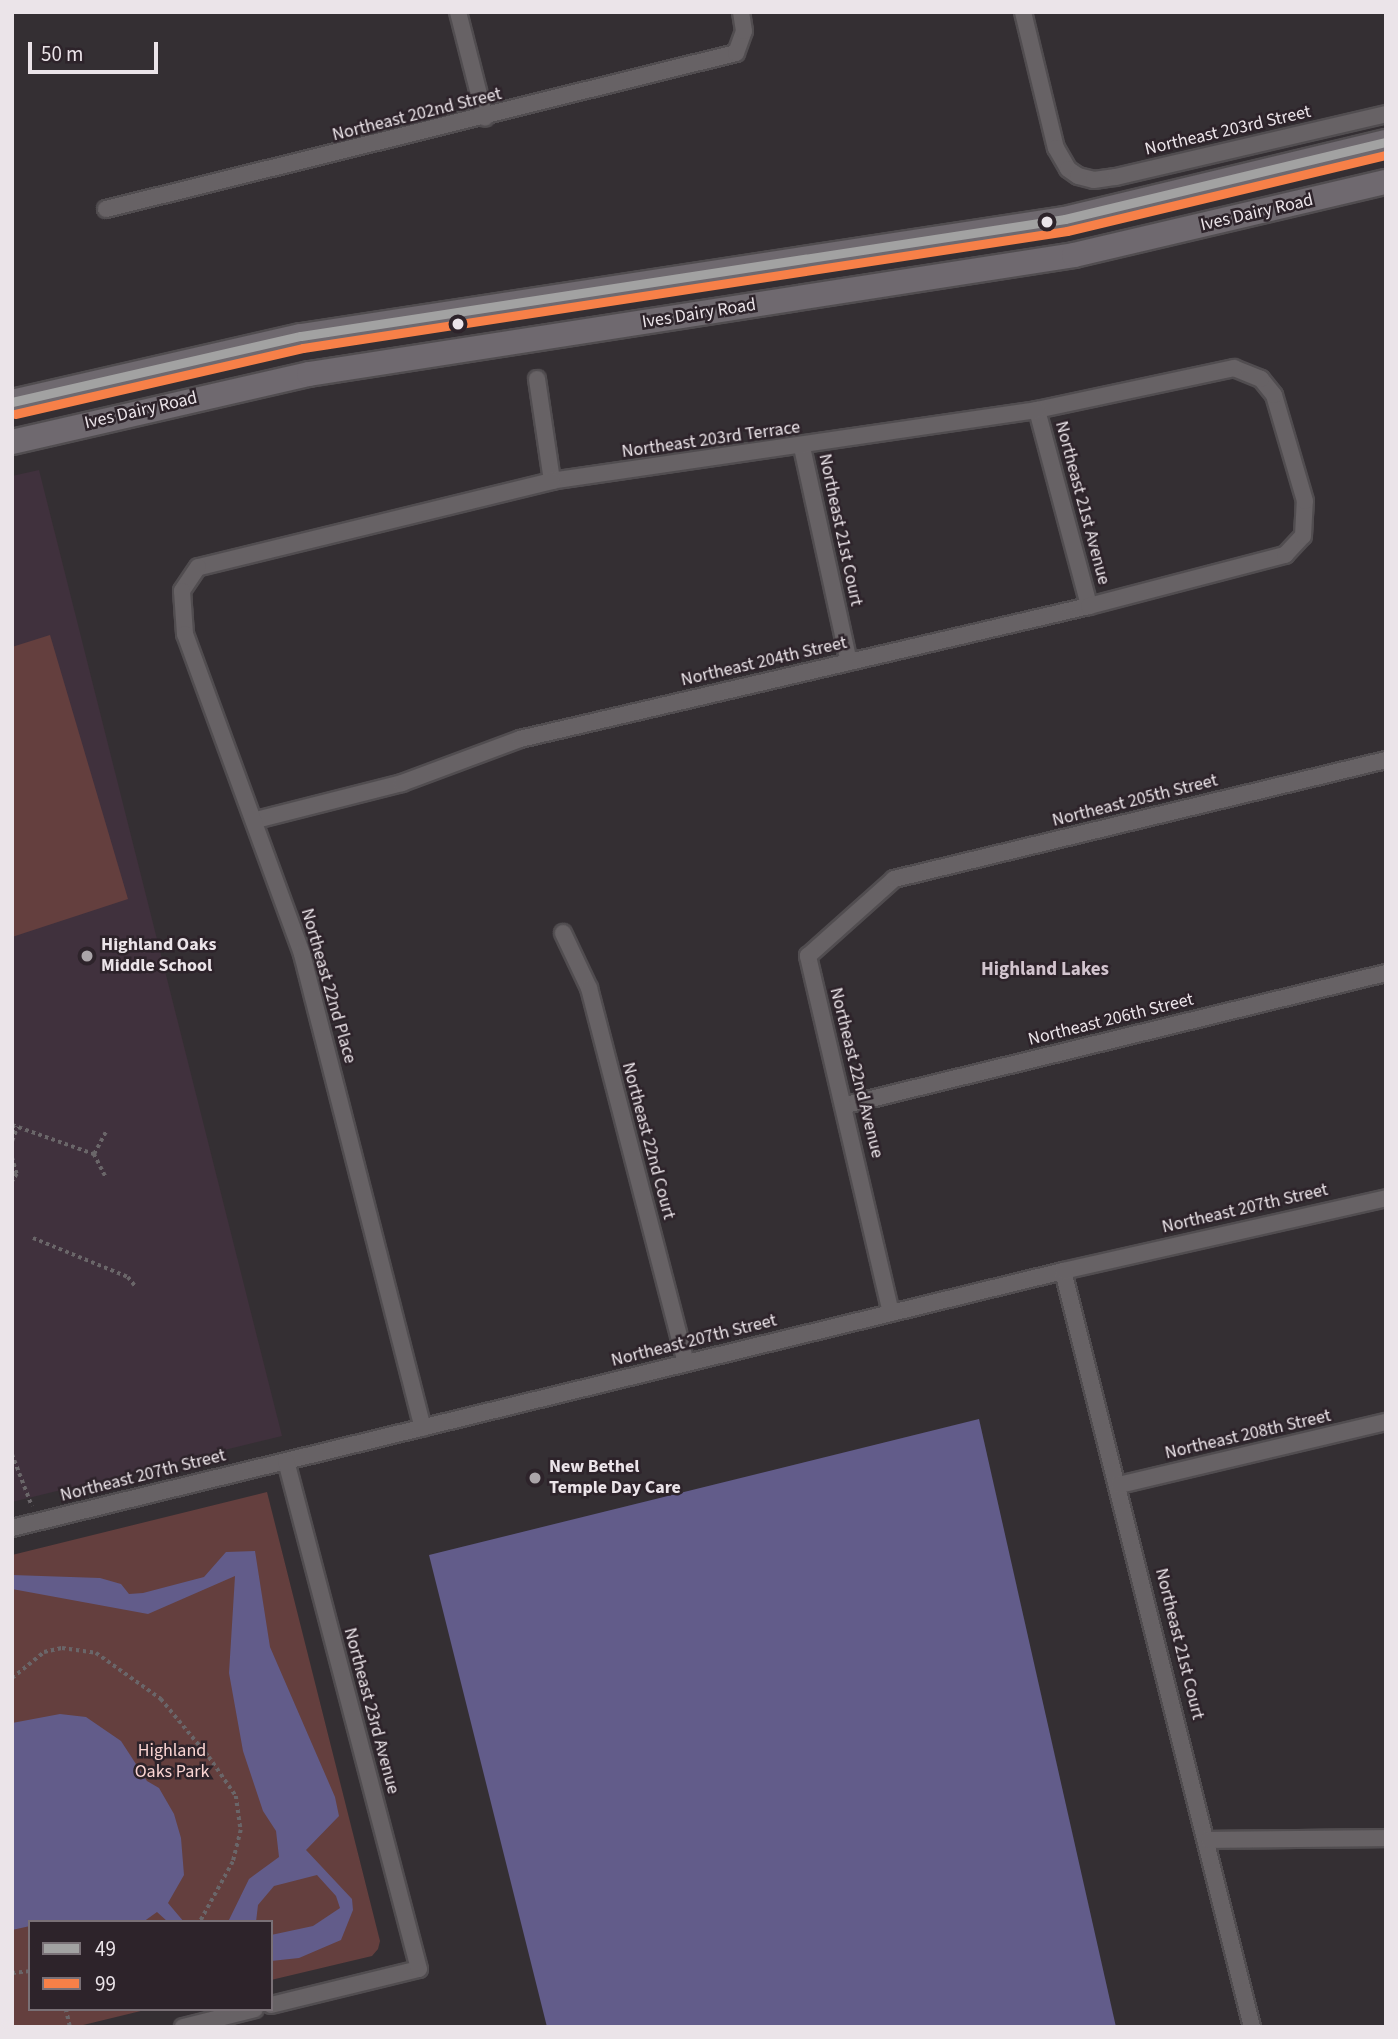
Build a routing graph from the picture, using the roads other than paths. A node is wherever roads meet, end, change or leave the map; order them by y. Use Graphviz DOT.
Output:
graph roads {
  1 [pos="458,12"];
  2 [pos="741,12"];
  3 [pos="1023,12"];
  4 [pos="1386,114"];
  5 [pos="485,118"];
  6 [pos="1386,142"];
  7 [pos="1386,182"];
  8 [pos="106,209"];
  9 [pos="537,379"];
  10 [pos="12,402"];
  11 [pos="1037,410"];
  12 [pos="12,442"];
  13 [pos="802,447"];
  14 [pos="552,481"];
  15 [pos="1286,555"];
  16 [pos="198,567"];
  17 [pos="1089,606"];
  18 [pos="849,662"];
  19 [pos="1386,760"];
  20 [pos="256,820"];
  21 [pos="894,879"];
  22 [pos="564,933"];
  23 [pos="1386,973"];
  24 [pos="845,1105"];
  25 [pos="1386,1198"];
  26 [pos="1063,1271"];
  27 [pos="891,1313"];
  28 [pos="686,1363"];
  29 [pos="1386,1422"];
  30 [pos="423,1428"];
  31 [pos="286,1461"];
  32 [pos="1119,1485"];
  33 [pos="12,1528"];
  34 [pos="1386,1838"];
  35 [pos="1209,1840"];
  36 [pos="273,2005"];
  37 [pos="247,2011"];
  38 [pos="183,2027"];
  39 [pos="1252,2027"];
  1 -- 5 [label="street"];
  2 -- 5 [label="street, Northeast 202nd Street"];
  3 -- 4 [label="street, Northeast 203rd Street"];
  5 -- 8 [label="street, Northeast 202nd Street"];
  6 -- 10 [label="main road, Ives Dairy Road"];
  7 -- 12 [label="main road, Ives Dairy Road"];
  9 -- 14 [label="street"];
  11 -- 13 [label="street, Northeast 203rd Terrace"];
  11 -- 15 [label="street, Northeast 203rd Terrace"];
  11 -- 17 [label="street, Northeast 21st Avenue"];
  13 -- 14 [label="street, Northeast 203rd Terrace"];
  13 -- 18 [label="street, Northeast 21st Court"];
  14 -- 16 [label="street, Northeast 203rd Terrace"];
  15 -- 17 [label="street, Northeast 204th Street"];
  16 -- 20 [label="street, Northeast 22nd Place"];
  17 -- 18 [label="street, Northeast 204th Street"];
  18 -- 20 [label="street, Northeast 204th Street"];
  19 -- 21 [label="street, Northeast 205th Street"];
  20 -- 30 [label="street, Northeast 22nd Place"];
  21 -- 24 [label="street, Northeast 22nd Avenue"];
  22 -- 28 [label="street, Northeast 22nd Court"];
  23 -- 24 [label="street, Northeast 206th Street"];
  24 -- 27 [label="street, Northeast 22nd Avenue"];
  25 -- 26 [label="street, Northeast 207th Street"];
  26 -- 27 [label="street, Northeast 207th Street"];
  26 -- 32 [label="street, Northeast 21st Court"];
  27 -- 28 [label="street, Northeast 207th Street"];
  28 -- 30 [label="street, Northeast 207th Street"];
  29 -- 32 [label="street, Northeast 208th Street"];
  30 -- 31 [label="street, Northeast 207th Street"];
  31 -- 33 [label="street, Northeast 207th Street"];
  31 -- 36 [label="street, Northeast 23rd Avenue"];
  32 -- 35 [label="street, Northeast 21st Court"];
  34 -- 35 [label="street"];
  35 -- 39 [label="street, Northeast 21st Court"];
  37 -- 38 [label="street"];
}
